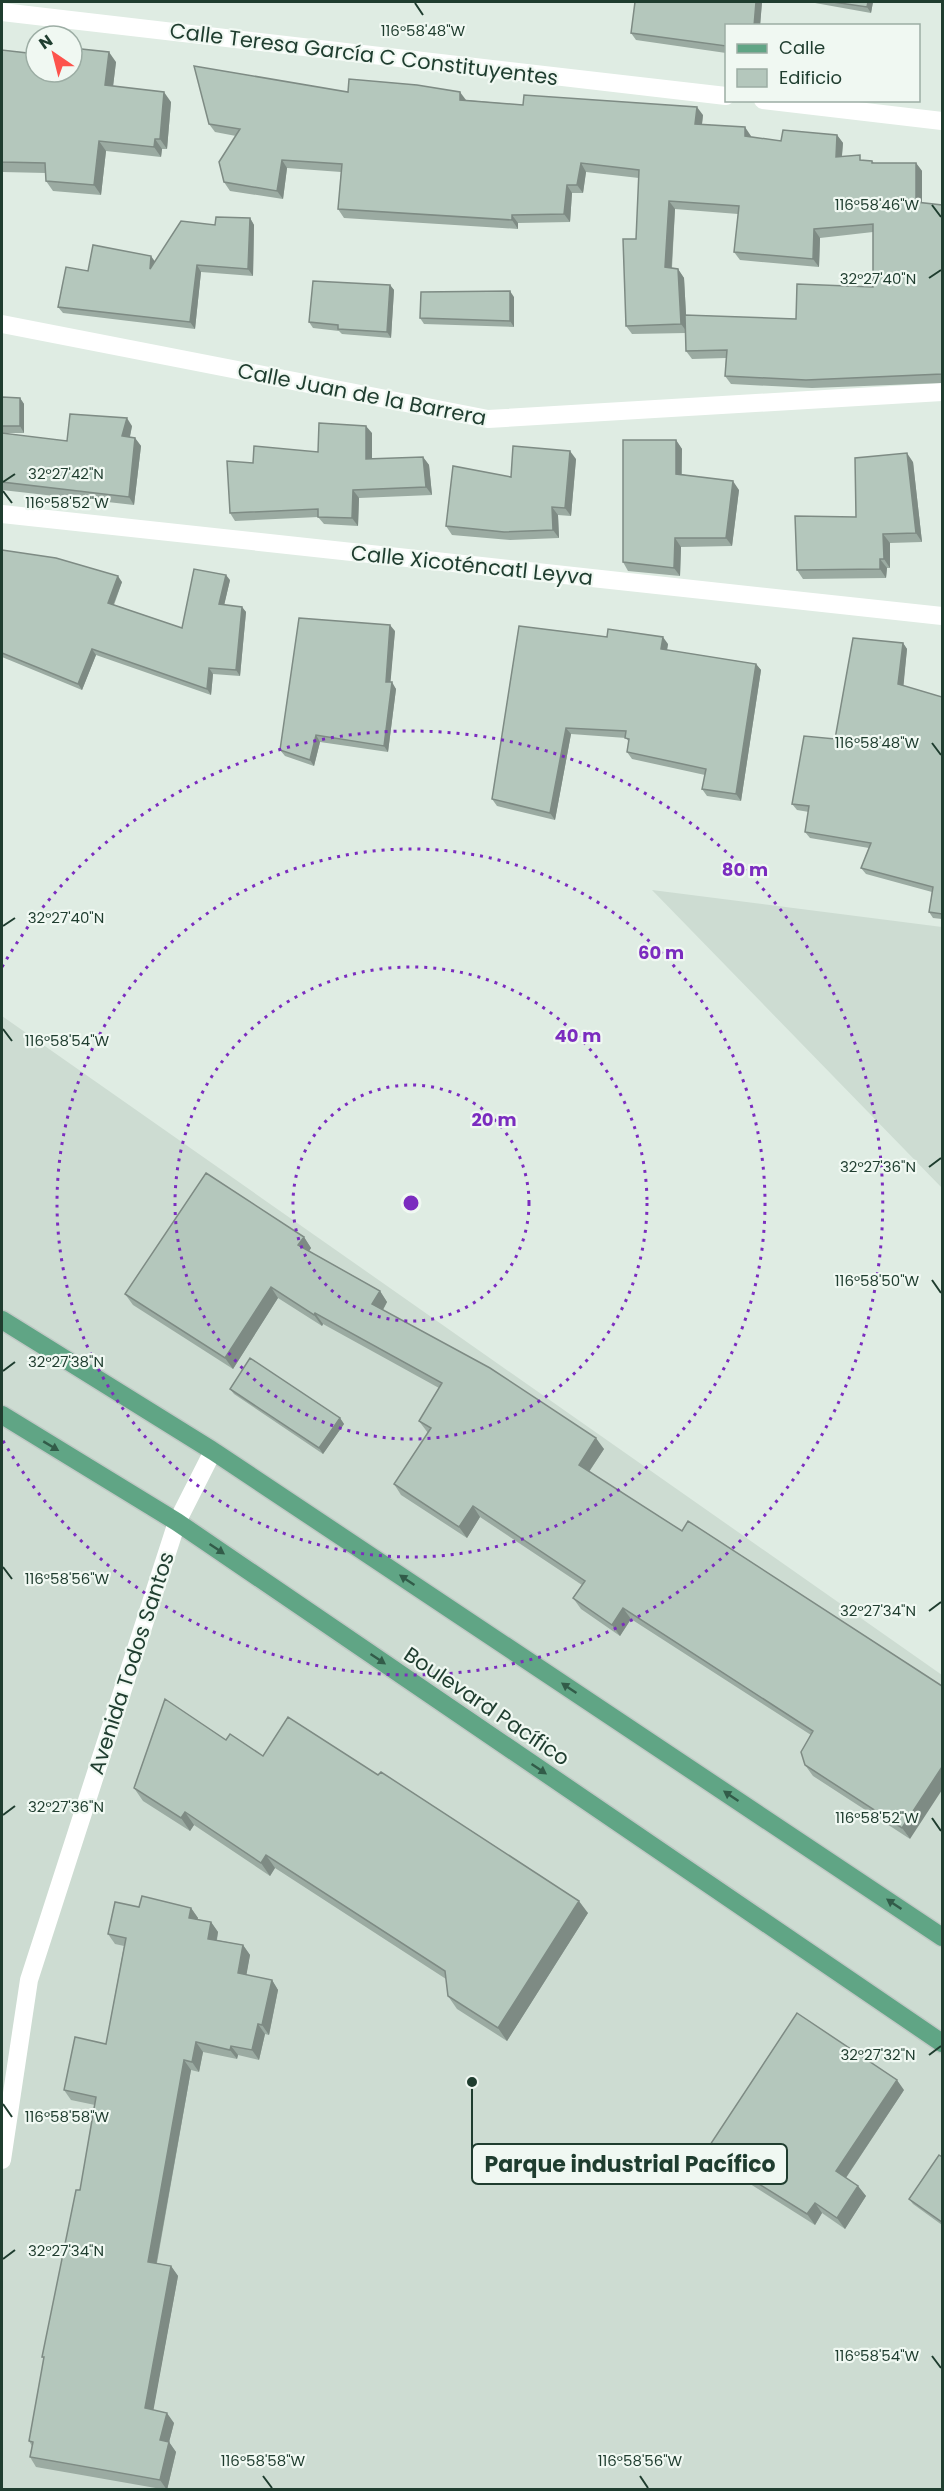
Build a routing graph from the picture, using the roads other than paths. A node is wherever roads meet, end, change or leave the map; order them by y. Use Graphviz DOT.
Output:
graph roads {
  1 [pos="2,12"];
  2 [pos="725,96"];
  3 [pos="779,102"];
  4 [pos="942,122"];
  5 [pos="2,324"];
  6 [pos="942,392"];
  7 [pos="2,514"];
  8 [pos="942,616"];
  9 [pos="2,1320"];
  10 [pos="2,1415"];
  11 [pos="213,1451"];
  12 [pos="177,1522"];
  13 [pos="942,1937"];
  14 [pos="942,2043"];
  15 [pos="2,2160"];
  1 -- 2 [label="street, Calle Teresa García C Constituyentes"];
  3 -- 4 [label="street"];
  5 -- 6 [label="street, Calle Juan de la Barrera"];
  7 -- 8 [label="street, Calle Xicoténcatl Leyva"];
  9 -- 11 [label="main road"];
  10 -- 12 [label="main road, Boulevard Pacífico, one-way"];
  11 -- 12 [label="street, Avenida Todos Santos"];
  13 -- 11 [label="main road, one-way"];
  12 -- 14 [label="main road, Boulevard Pacífico, one-way"];
  12 -- 15 [label="street, Avenida Todos Santos"];
}
